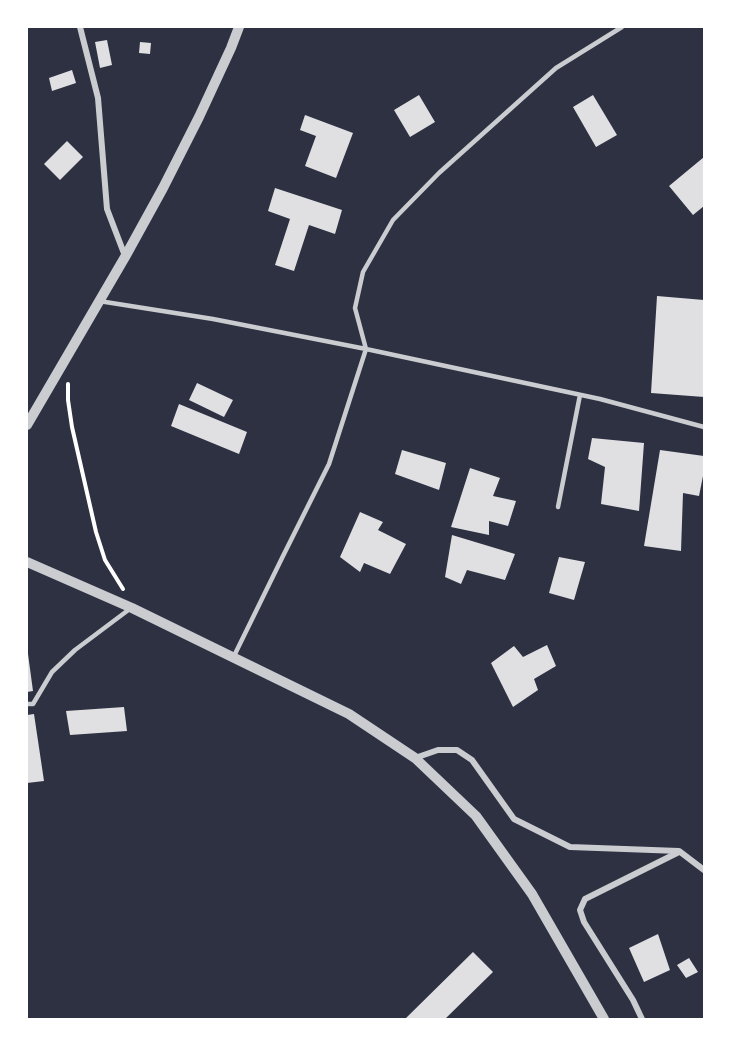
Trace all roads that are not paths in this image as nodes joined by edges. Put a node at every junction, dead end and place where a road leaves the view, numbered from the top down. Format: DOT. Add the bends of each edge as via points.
graph roads {
  1 [pos="80,27"];
  2 [pos="239,27"];
  3 [pos="622,27"];
  4 [pos="125,257"];
  5 [pos="99,301"];
  6 [pos="366,349"];
  7 [pos="580,395"];
  8 [pos="27,425"];
  9 [pos="704,427"];
  10 [pos="558,507"];
  11 [pos="27,562"];
  12 [pos="132,608"];
  13 [pos="233,658"];
  14 [pos="27,704"];
  15 [pos="415,758"];
  16 [pos="679,851"];
  17 [pos="704,870"];
  18 [pos="604,1019"];
  19 [pos="642,1019"];
  1 -- 4 [label="street" via="98,98 107,209"];
  2 -- 4 [label="street" via="199,117"];
  3 -- 6 [label="lane" via="556,68 439,173 393,220 363,272 355,308"];
  4 -- 5 [label="street"];
  5 -- 6 [label="lane"];
  5 -- 8 [label="street"];
  6 -- 7 [label="lane"];
  6 -- 13 [label="lane" via="329,464"];
  7 -- 9 [label="lane"];
  7 -- 10 [label="lane"];
  11 -- 12 [label="street"];
  12 -- 13 [label="street"];
  12 -- 14 [label="lane" via="75,650 52,672 33,704"];
  13 -- 15 [label="street" via="349,714"];
  15 -- 16 [label="street" via="438,750 457,750 472,760 514,819 570,847"];
  15 -- 18 [label="street" via="476,816 532,894"];
  16 -- 17 [label="street"];
  16 -- 19 [label="street" via="585,899 580,910"];
}
